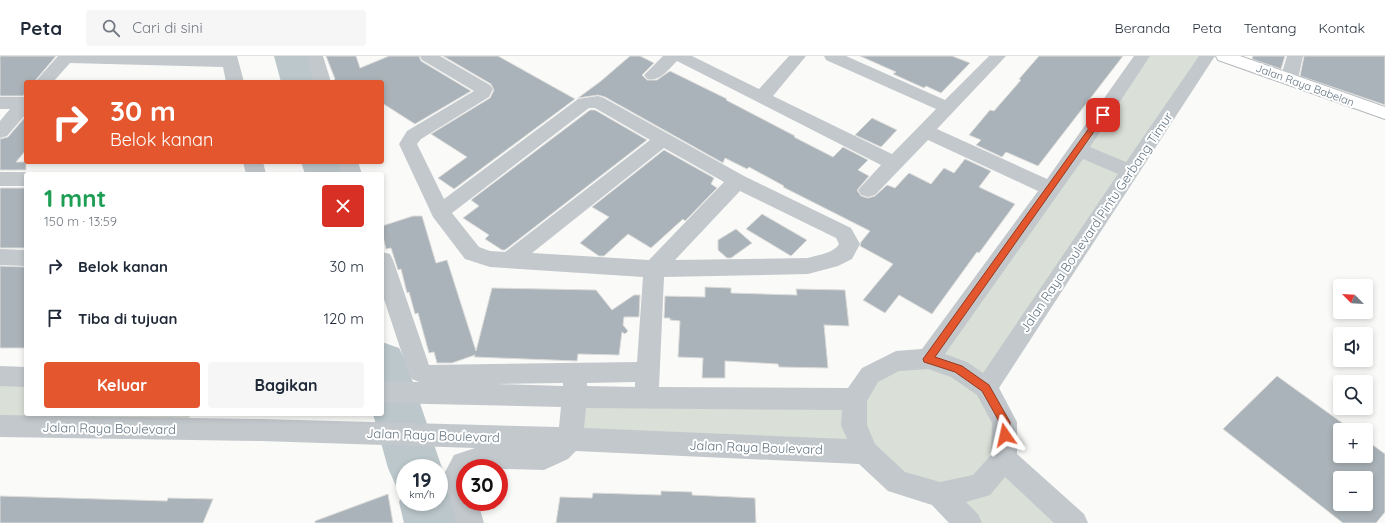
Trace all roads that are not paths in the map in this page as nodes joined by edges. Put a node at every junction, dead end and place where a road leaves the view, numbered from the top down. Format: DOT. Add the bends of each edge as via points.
graph roads {
  1 [pos="315,56"];
  2 [pos="428,56"];
  3 [pos="673,56"];
  4 [pos="679,56"];
  5 [pos="798,56"];
  6 [pos="832,56"];
  7 [pos="1142,56"];
  8 [pos="1207,56"];
  9 [pos="1224,56"];
  10 [pos="1295,56"];
  11 [pos="66,57"];
  12 [pos="992,58"];
  13 [pos="230,59"];
  14 [pos="653,75"];
  15 [pos="1289,79"];
  16 [pos="46,80"];
  17 [pos="235,80"];
  18 [pos="321,80"];
  19 [pos="762,97"];
  20 [pos="0,103"];
  21 [pos="948,108"];
  22 [pos="23,109"];
  23 [pos="1385,114"];
  24 [pos="925,131"];
  25 [pos="0,132"];
  26 [pos="663,139"];
  27 [pos="1079,150"];
  28 [pos="894,163"];
  29 [pos="1130,171"];
  30 [pos="0,179"];
  31 [pos="24,179"];
  32 [pos="737,181"];
  33 [pos="1051,189"];
  34 [pos="868,190"];
  35 [pos="440,212"];
  36 [pos="0,257"];
  37 [pos="24,258"];
  38 [pos="509,260"];
  39 [pos="384,266"];
  40 [pos="654,269"];
  41 [pos="928,359"];
  42 [pos="576,372"];
  43 [pos="648,372"];
  44 [pos="0,376"];
  45 [pos="24,377"];
  46 [pos="986,388"];
  47 [pos="384,392"];
  48 [pos="575,397"];
  49 [pos="646,397"];
  50 [pos="855,399"];
  51 [pos="187,421"];
  52 [pos="0,426"];
  53 [pos="571,439"];
  54 [pos="865,452"];
  55 [pos="1004,459"];
  56 [pos="940,495"];
  57 [pos="470,523"];
  58 [pos="968,523"];
  59 [pos="1074,523"];
  1 -- 18 [label="street"];
  2 -- 35 [label="street" via="484,89 482,93 414,135 408,142"];
  3 -- 14 [label="street"];
  4 -- 19 [label="street"];
  5 -- 19 [label="street"];
  6 -- 21 [label="street"];
  7 -- 27 [label="street"];
  8 -- 29 [label="street, Jalan Raya Boulevard Pintu Gerbang Timur"];
  9 -- 15 [label="main road, Jalan Raya Babelan"];
  10 -- 15 [label="street"];
  11 -- 13 [label="street"];
  11 -- 16 [label="street"];
  12 -- 21 [label="street"];
  13 -- 17 [label="street"];
  15 -- 23 [label="main road, Jalan Raya Babelan"];
  19 -- 28 [label="street"];
  20 -- 22 [label="street"];
  21 -- 24 [label="street"];
  22 -- 25 [label="street"];
  24 -- 28 [label="street"];
  24 -- 33 [label="street"];
  26 -- 32 [label="street"];
  26 -- 35 [label="street" via="598,102 584,103"];
  26 -- 38 [label="street"];
  27 -- 29 [label="street"];
  27 -- 33 [label="street"];
  28 -- 34 [label="street"];
  29 -- 46 [label="street, Jalan Raya Boulevard Pintu Gerbang Timur"];
  30 -- 31 [label="street"];
  32 -- 40 [label="street"];
  32 -- 40 [label="street" via="844,233 850,244 846,253 808,266"];
  33 -- 41 [label="street"];
  35 -- 38 [label="street" via="472,253 490,259"];
  36 -- 37 [label="street"];
  38 -- 40 [label="street"];
  39 -- 42 [label="street" via="420,372"];
  40 -- 43 [label="street"];
  41 -- 46 [label="street" via="959,369"];
  41 -- 50 [label="street" via="896,361 870,375"];
  42 -- 43 [label="street"];
  42 -- 48 [label="street"];
  43 -- 49 [label="street"];
  44 -- 45 [label="street"];
  46 -- 55 [label="street" via="1005,422"];
  47 -- 48 [label="street"];
  48 -- 49 [label="street"];
  48 -- 53 [label="street"];
  49 -- 50 [label="street"];
  50 -- 54 [label="street" via="854,425"];
  51 -- 52 [label="street, Jalan Raya Boulevard"];
  51 -- 53 [label="street, Jalan Raya Boulevard" via="261,430"];
  53 -- 54 [label="street, Jalan Raya Boulevard"];
  53 -- 57 [label="street" via="559,451 544,458 480,458 464,464 457,474"];
  54 -- 56 [label="street" via="897,482"];
  55 -- 56 [label="street" via="980,486"];
  55 -- 59 [label="street"];
  56 -- 58 [label="street"];
}
